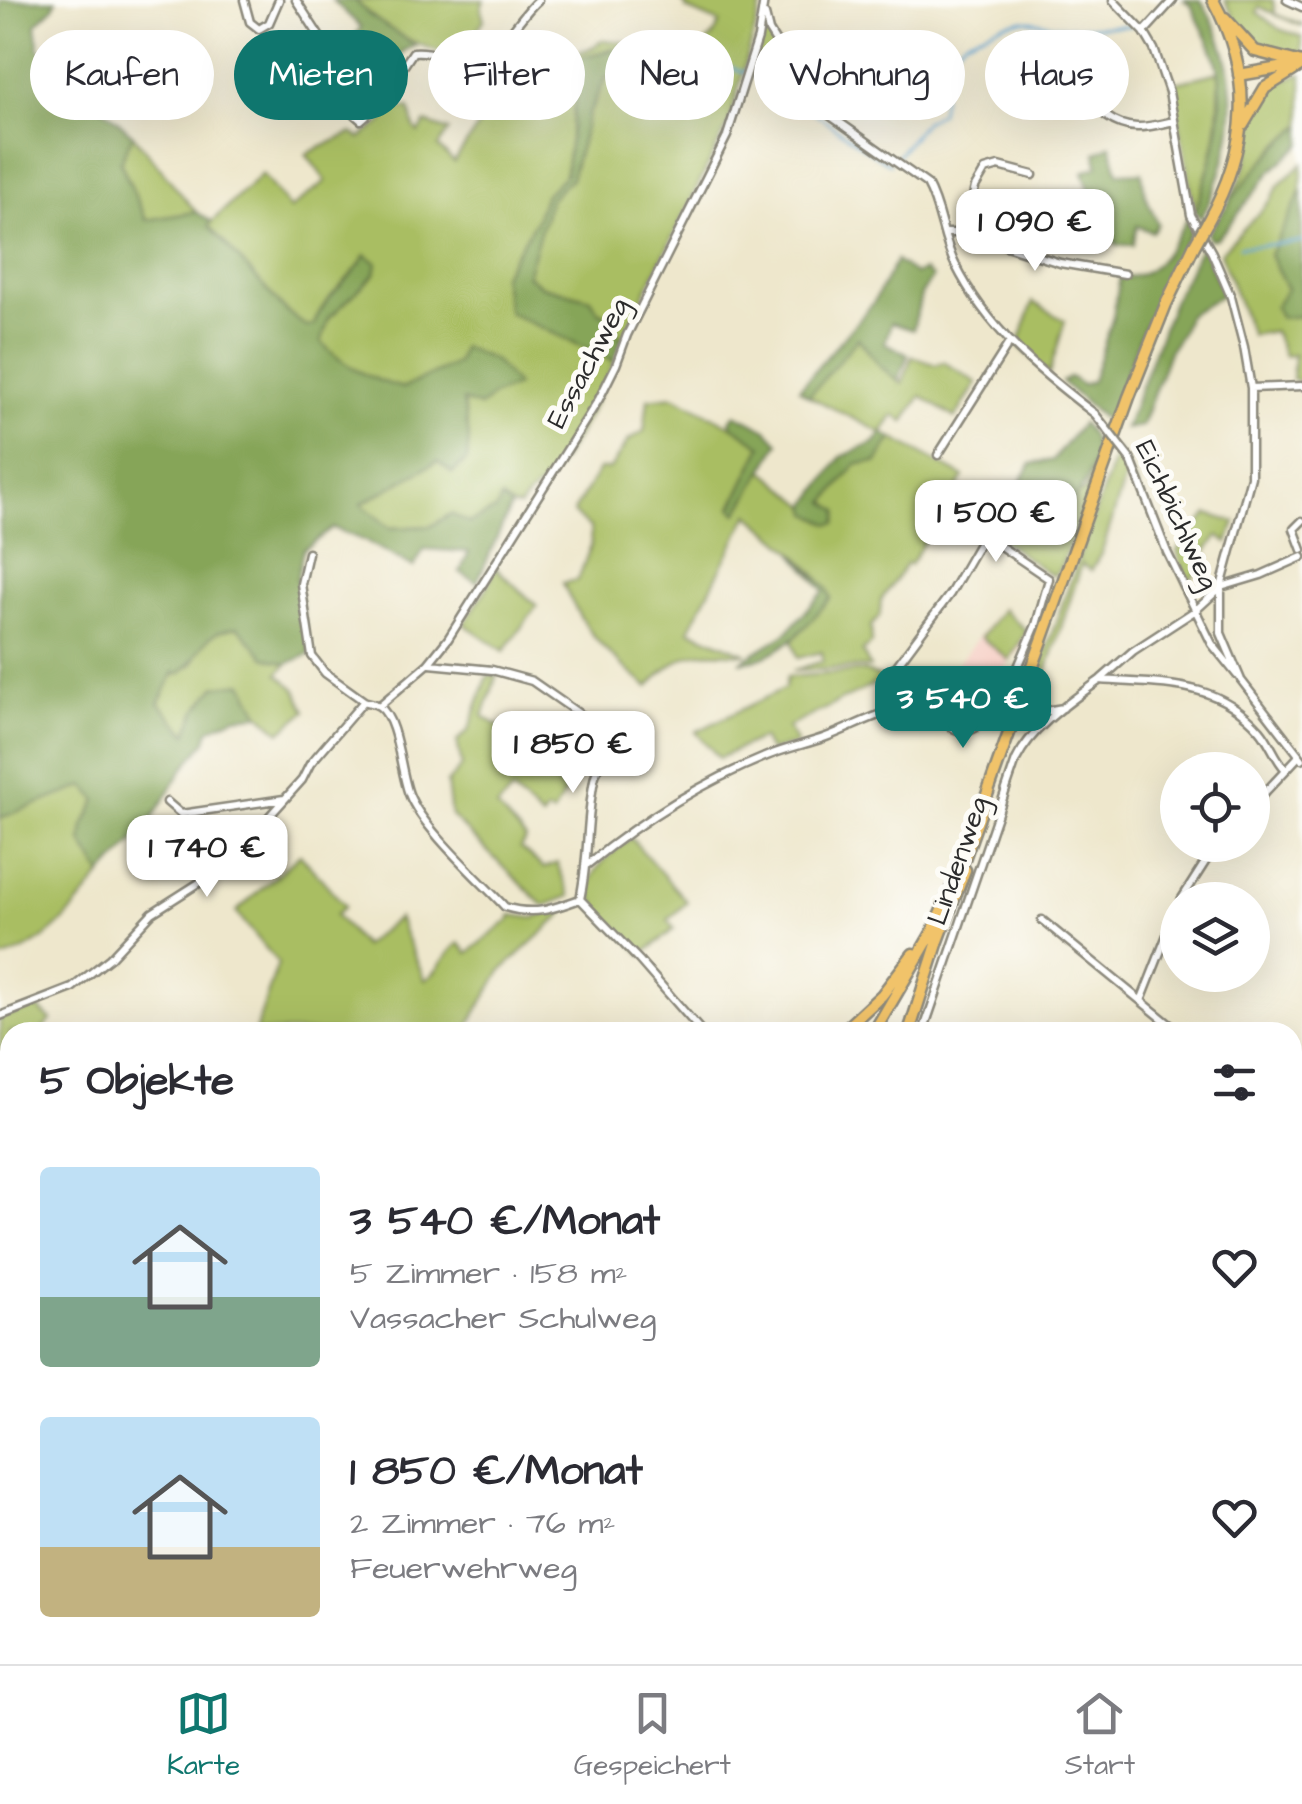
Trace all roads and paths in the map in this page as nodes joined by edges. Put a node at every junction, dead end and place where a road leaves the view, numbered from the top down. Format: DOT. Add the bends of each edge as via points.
graph roads {
  1 [pos="244,0"];
  2 [pos="279,0"];
  3 [pos="296,0"];
  4 [pos="538,0"];
  5 [pos="764,0"];
  6 [pos="1112,0"];
  7 [pos="1173,0"];
  8 [pos="1213,0"];
  9 [pos="1286,0"];
  10 [pos="1302,6"];
  11 [pos="764,12"];
  12 [pos="1220,13"];
  13 [pos="1144,32"];
  14 [pos="1302,64"];
  15 [pos="1239,75"];
  16 [pos="1112,120"];
  17 [pos="1174,122"];
  18 [pos="1242,126"];
  19 [pos="1033,176"];
  20 [pos="944,233"];
  21 [pos="965,233"];
  22 [pos="1126,274"];
  23 [pos="1009,343"];
  24 [pos="1302,386"];
  25 [pos="1251,388"];
  26 [pos="938,455"];
  27 [pos="1302,520"];
  28 [pos="308,553"];
  29 [pos="1302,553"];
  30 [pos="1221,587"];
  31 [pos="1196,610"];
  32 [pos="428,664"];
  33 [pos="1100,680"];
  34 [pos="1241,680"];
  35 [pos="364,701"];
  36 [pos="1004,702"];
  37 [pos="922,705"];
  38 [pos="1015,705"];
  39 [pos="379,706"];
  40 [pos="1064,707"];
  41 [pos="1034,735"];
  42 [pos="1300,758"];
  43 [pos="1286,770"];
  44 [pos="1270,787"];
  45 [pos="286,798"];
  46 [pos="167,802"];
  47 [pos="964,859"];
  48 [pos="588,864"];
  49 [pos="580,899"];
  50 [pos="1042,920"];
  51 [pos="933,931"];
  52 [pos="1160,953"];
  53 [pos="1141,1002"];
  54 [pos="0,1016"];
  55 [pos="693,1022"];
  56 [pos="853,1022"];
  57 [pos="880,1022"];
  58 [pos="913,1022"];
  59 [pos="927,1022"];
  60 [pos="1166,1022"];
  1 -- 2 [label="street" via="250,22 259,28 269,23"];
  3 -- 4 [label="street" via="340,68 360,120 413,52 464,62 485,58"];
  5 -- 11 [label="street, Essachweg"];
  6 -- 13 [label="street"];
  7 -- 13 [label="street"];
  8 -- 12 [label="main road"];
  9 -- 10 [label="street"];
  11 -- 20 [label="street, Eichbichlweg" via="815,105 920,178 935,198"];
  11 -- 32 [label="street, Essachweg" via="727,136 599,400 471,607"];
  12 -- 14 [label="main road" via="1255,50"];
  12 -- 15 [label="main road"];
  13 -- 17 [label="street"];
  14 -- 15 [label="main road"];
  14 -- 18 [label="main road" via="1266,88"];
  15 -- 18 [label="main road"];
  16 -- 17 [label="street" via="1136,130"];
  17 -- 25 [label="street" via="1191,215 1231,297"];
  18 -- 47 [label="main road, bridge" via="1230,174 1129,397"];
  19 -- 21 [label="street" via="1000,166 985,170 974,188"];
  20 -- 21 [label="street"];
  20 -- 23 [label="street, Eichbichlweg" via="966,286"];
  21 -- 22 [label="street"];
  23 -- 26 [label="street"];
  23 -- 31 [label="street, Eichbichlweg, bridge" via="1095,414 1131,460"];
  24 -- 25 [label="street"];
  25 -- 30 [label="street" via="1251,477"];
  27 -- 29 [label="street" via="1294,529"];
  28 -- 35 [label="street" via="300,584 312,656"];
  29 -- 30 [label="street"];
  30 -- 31 [label="street, Lindenweg"];
  30 -- 34 [label="street" via="1222,633"];
  31 -- 33 [label="street, Lindenweg"];
  31 -- 34 [label="street, Eichbichlweg"];
  32 -- 39 [label="street, Essachweg"];
  32 -- 48 [label="street" via="532,681 611,736 595,775"];
  33 -- 40 [label="street, Lindenweg"];
  33 -- 43 [label="street" via="1193,687 1221,697 1258,728"];
  34 -- 42 [label="street"];
  35 -- 39 [label="street"];
  35 -- 45 [label="street"];
  36 -- 37 [label="street" via="964,732"];
  36 -- 37 [label="street" via="1049,579 984,535 889,676"];
  36 -- 38 [label="street"];
  37 -- 48 [label="street" via="902,706 766,756 668,806"];
  39 -- 49 [label="street" via="392,724 410,799 505,907 541,913"];
  40 -- 41 [label="street, Lindenweg"];
  40 -- 41 [label="street" via="1028,709"];
  41 -- 59 [label="street, Lindenweg" via="1016,760"];
  42 -- 43 [label="street"];
  43 -- 44 [label="street"];
  45 -- 46 [label="street" via="182,814"];
  45 -- 54 [label="street" via="238,852 152,914 72,988"];
  47 -- 51 [label="main road"];
  47 -- 58 [label="main road" via="965,875"];
  48 -- 49 [label="street"];
  49 -- 55 [label="street"];
  50 -- 53 [label="street"];
  51 -- 56 [label="main road"];
  51 -- 57 [label="main road"];
  52 -- 53 [label="street"];
  53 -- 60 [label="street"];
}
